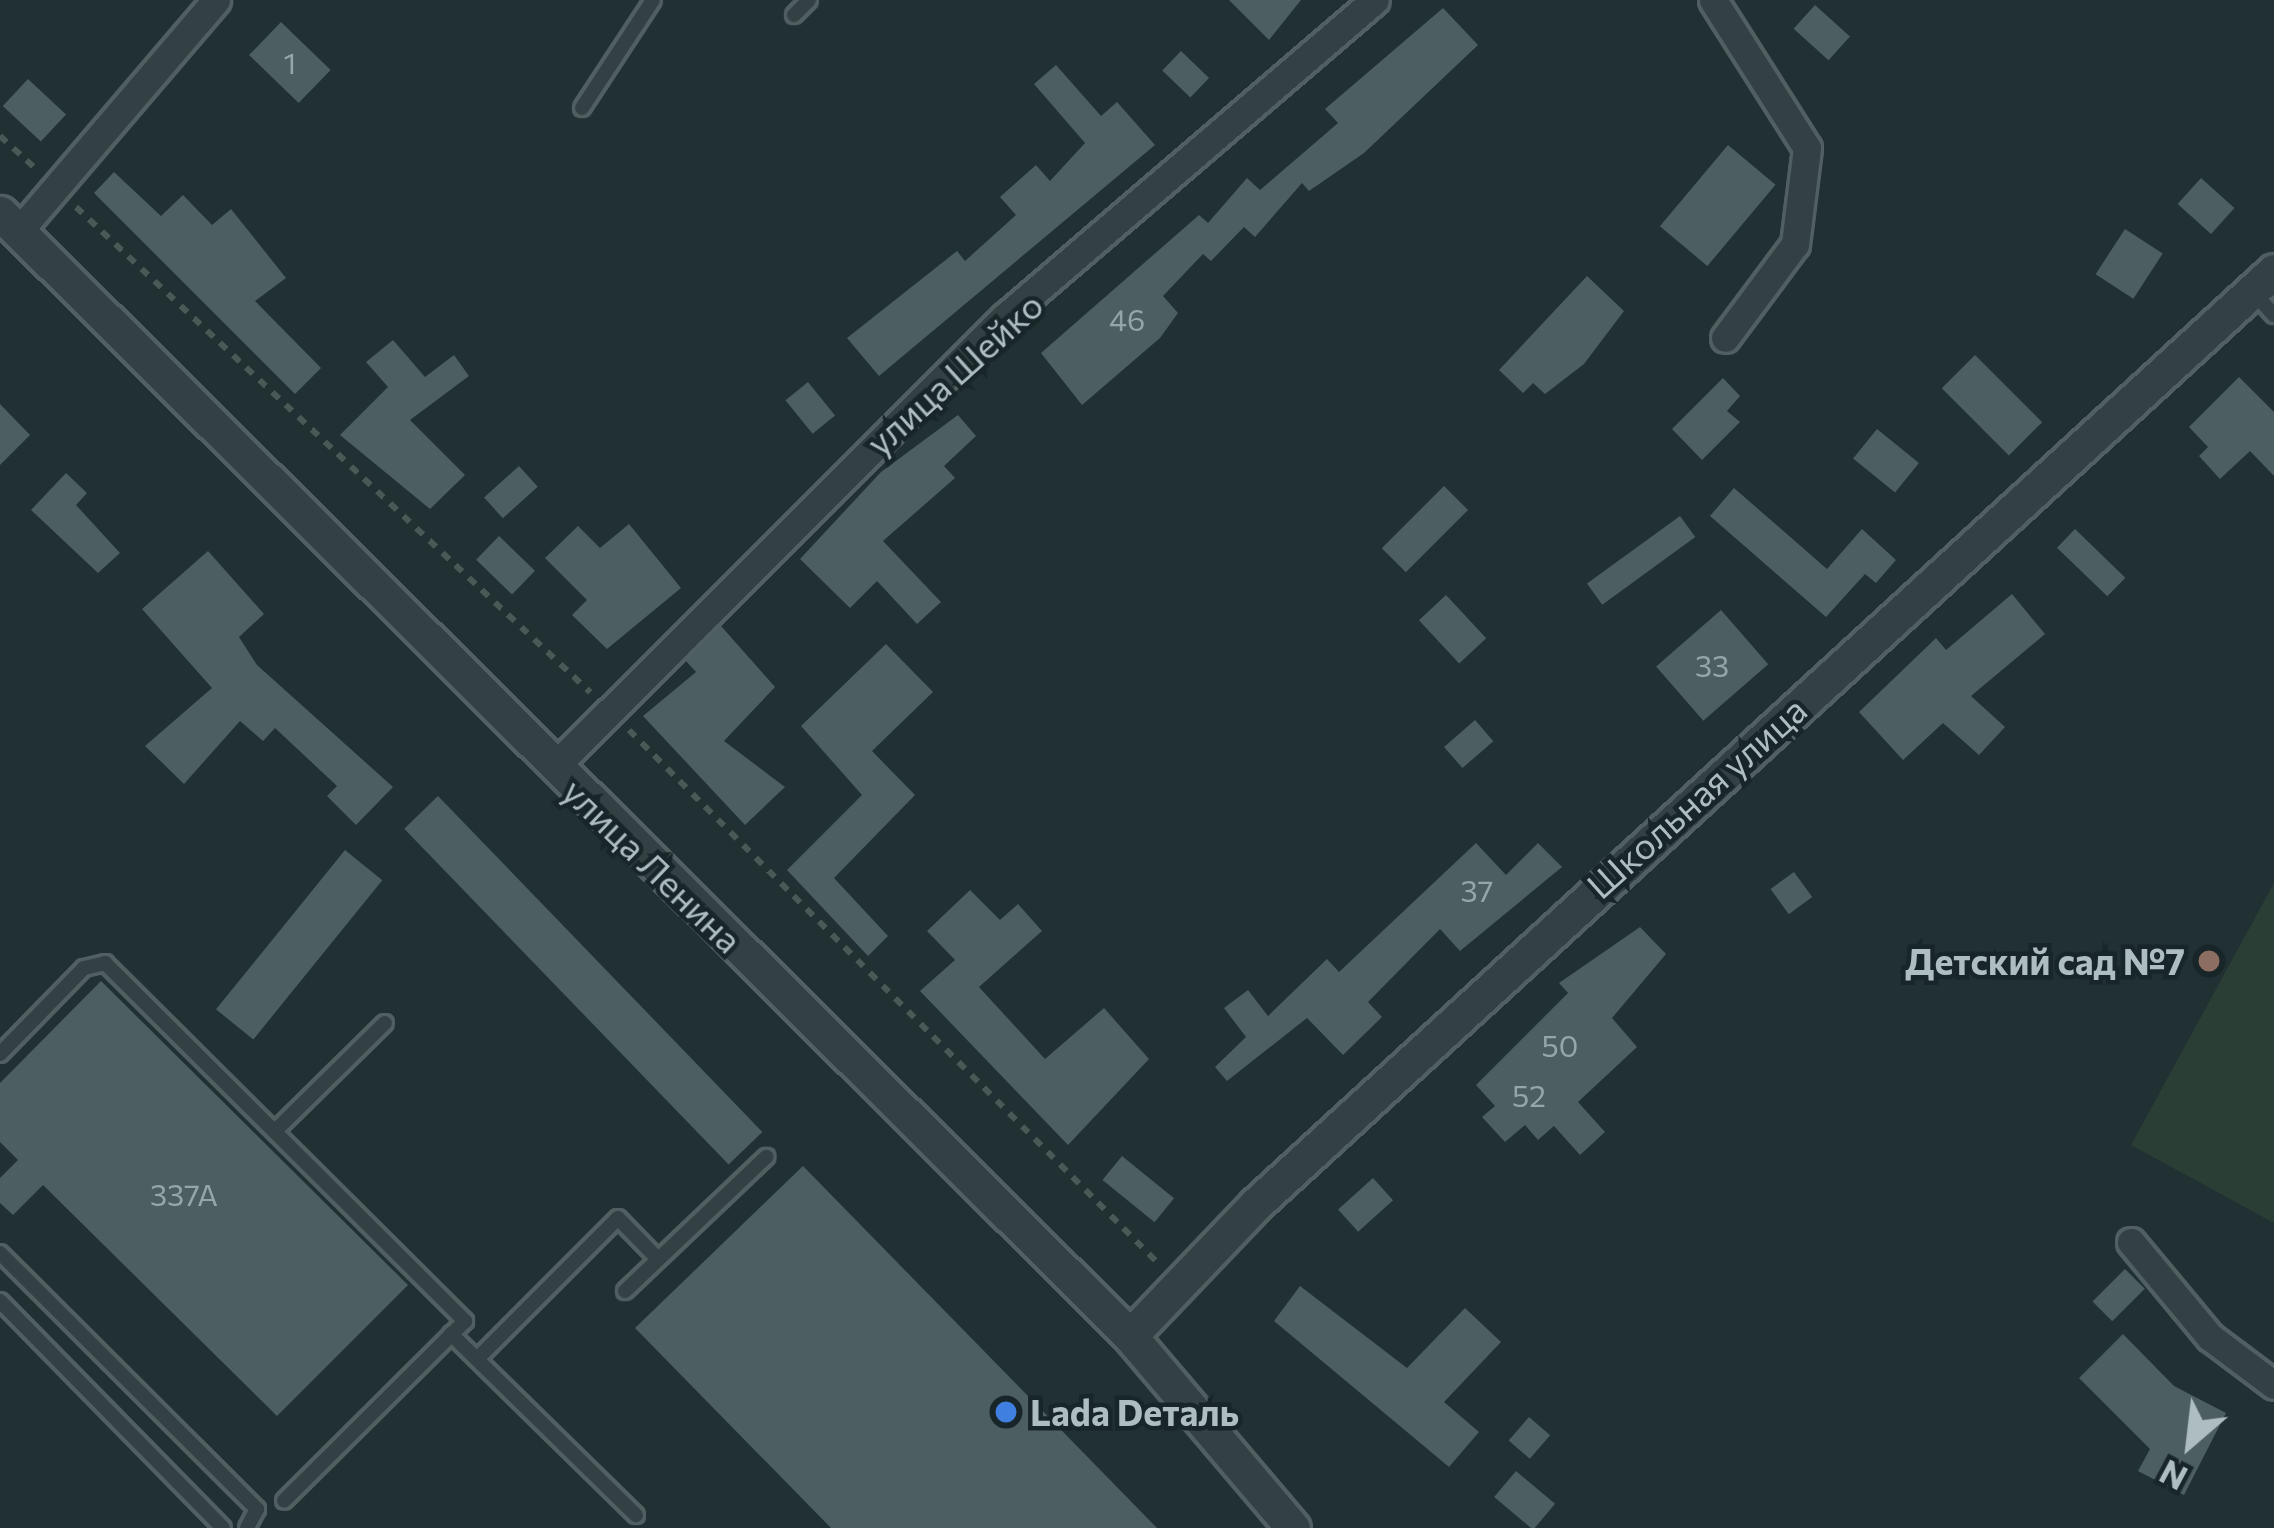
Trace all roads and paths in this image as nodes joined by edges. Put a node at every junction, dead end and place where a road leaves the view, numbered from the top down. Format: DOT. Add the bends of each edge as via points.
graph roads {
  1 [pos="216,0"];
  2 [pos="653,0"];
  3 [pos="809,0"];
  4 [pos="1375,0"];
  5 [pos="1712,0"];
  6 [pos="794,14"];
  7 [pos="583,108"];
  8 [pos="9,222"];
  9 [pos="2267,292"];
  10 [pos="1725,338"];
  11 [pos="554,767"];
  12 [pos="385,1023"];
  13 [pos="0,1054"];
  14 [pos="275,1131"];
  15 [pos="766,1157"];
  16 [pos="2132,1242"];
  17 [pos="0,1252"];
  18 [pos="658,1259"];
  19 [pos="625,1291"];
  20 [pos="0,1301"];
  21 [pos="451,1334"];
  22 [pos="1130,1336"];
  23 [pos="477,1359"];
  24 [pos="2274,1385"];
  25 [pos="284,1501"];
  26 [pos="636,1515"];
  27 [pos="223,1528"];
  28 [pos="247,1528"];
  29 [pos="1293,1528"];
  1 -- 8 [label="street"];
  2 -- 7 [label="lane"];
  3 -- 6 [label="lane"];
  4 -- 11 [label="street, улица Шейко" via="1005,317"];
  5 -- 10 [label="street" via="1807,148 1795,244"];
  8 -- 11 [label="street, улица Ленина"];
  9 -- 22 [label="street, Школьная улица" via="1377,1091"];
  11 -- 22 [label="street, улица Ленина"];
  12 -- 14 [label="lane"];
  13 -- 14 [label="lane" via="84,968 105,963"];
  14 -- 21 [label="lane" via="465,1321"];
  15 -- 18 [label="lane"];
  16 -- 24 [label="street" via="2210,1337"];
  17 -- 28 [label="lane" via="257,1509"];
  18 -- 19 [label="lane"];
  18 -- 23 [label="lane" via="618,1218"];
  20 -- 27 [label="lane"];
  21 -- 23 [label="lane"];
  21 -- 25 [label="lane"];
  22 -- 29 [label="street, улица Ленина"];
  23 -- 26 [label="lane"];
}
